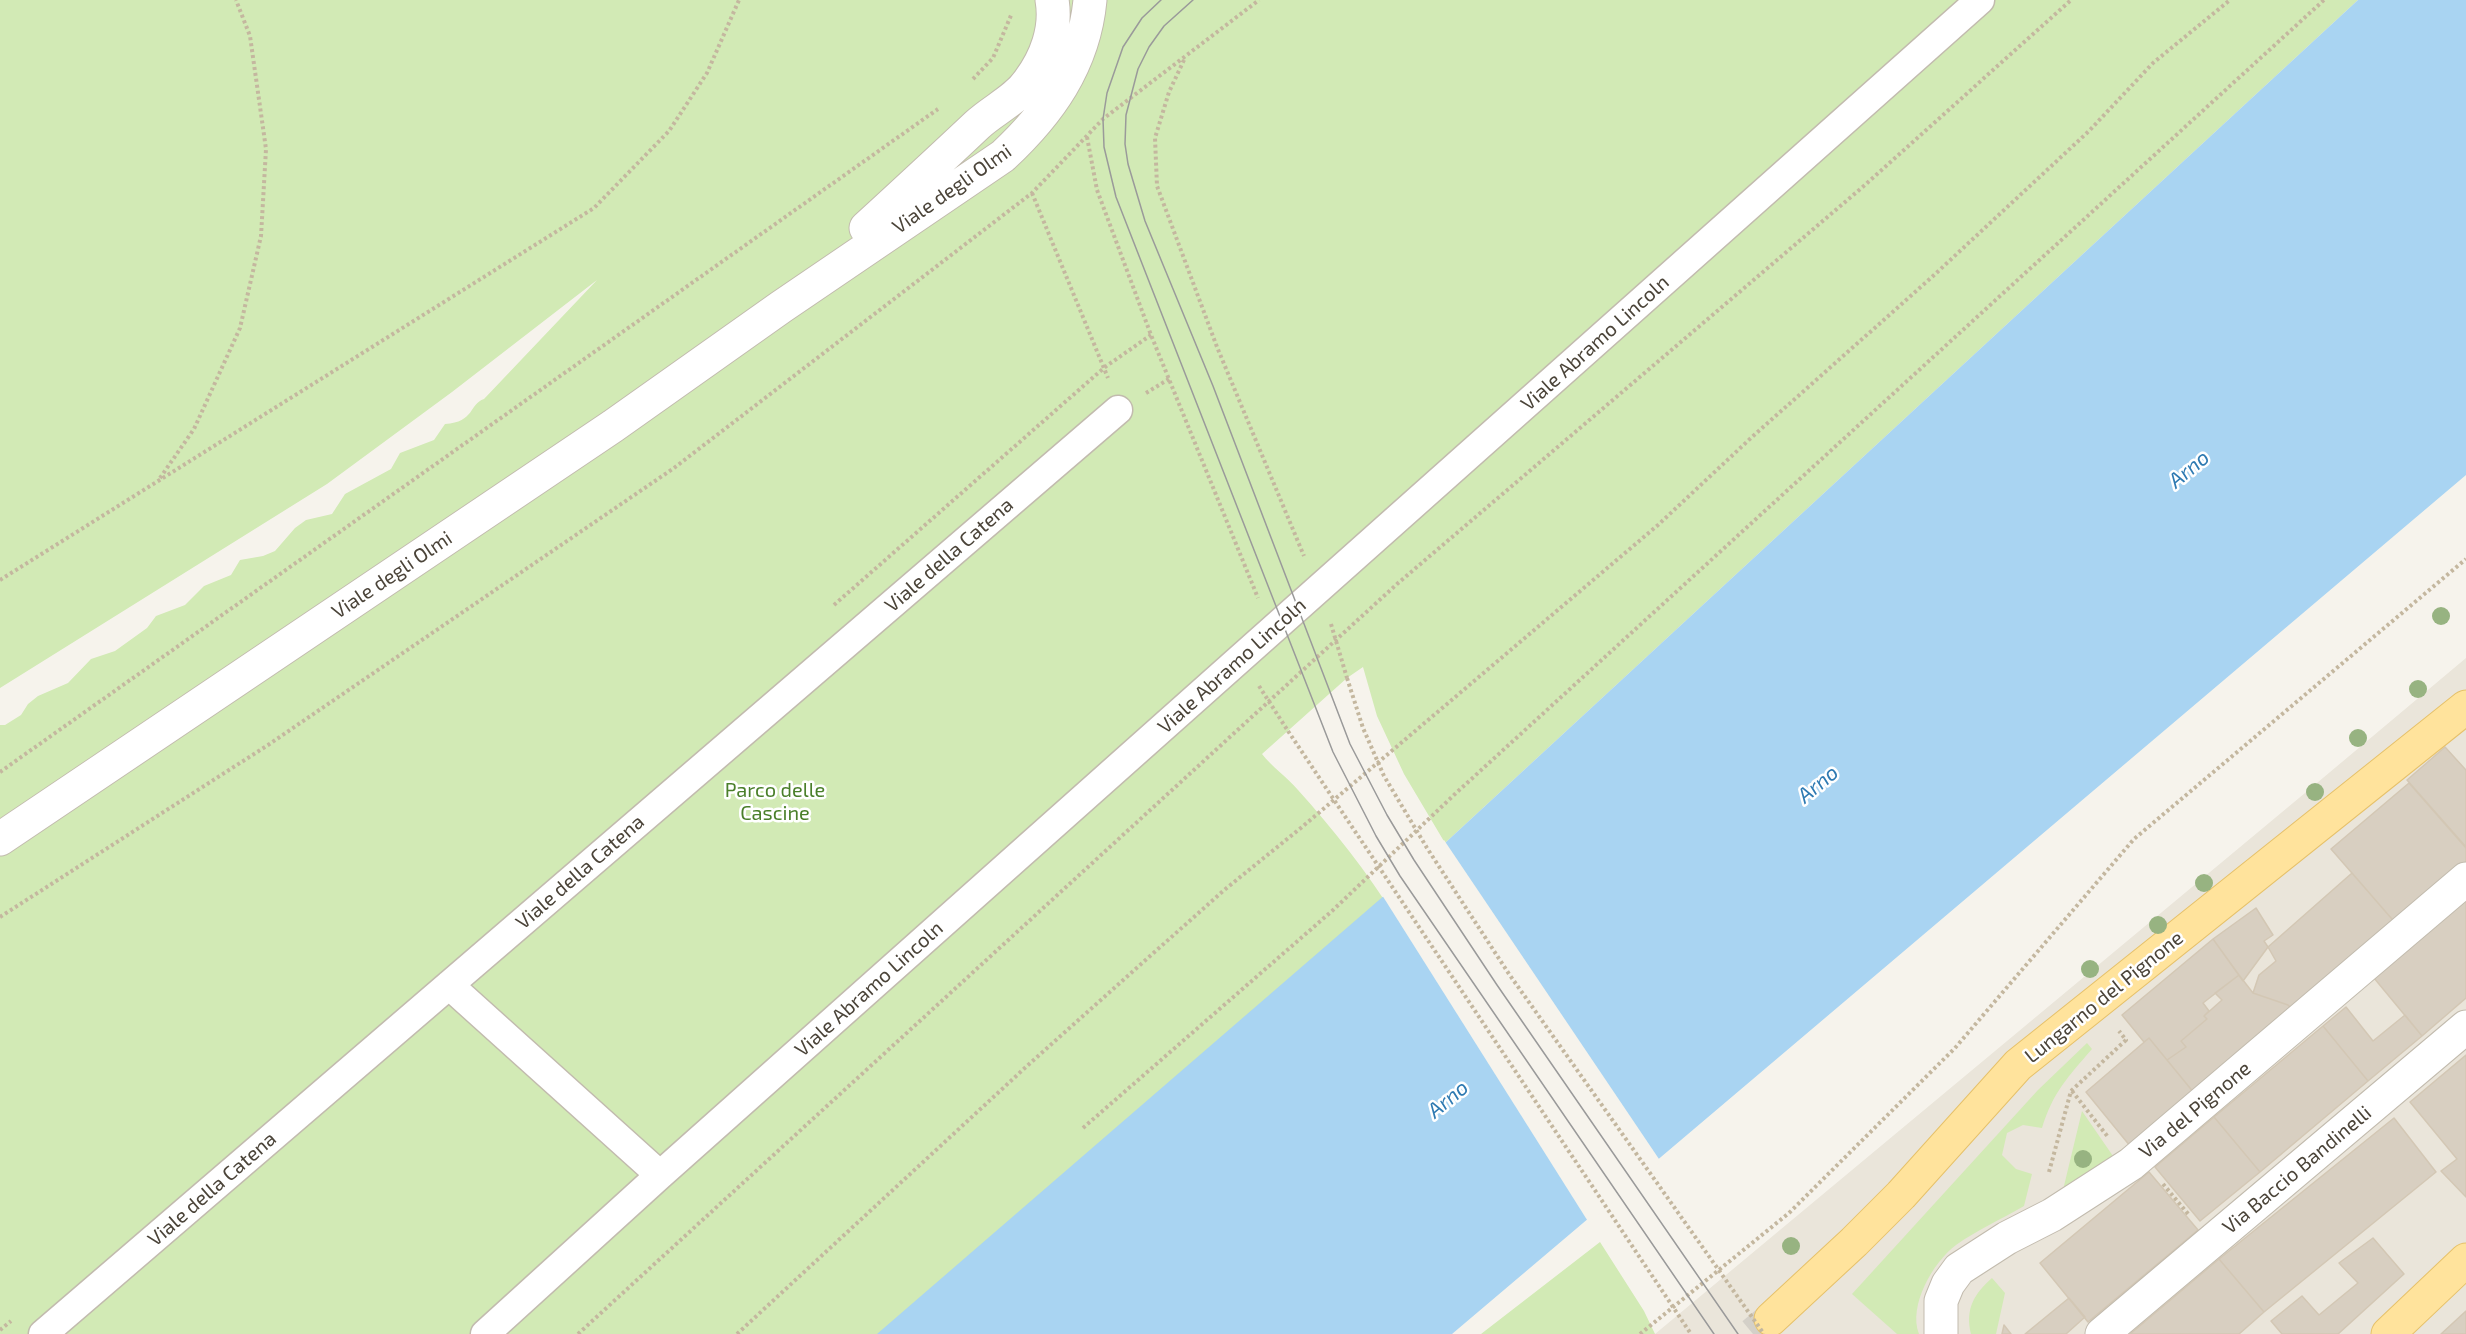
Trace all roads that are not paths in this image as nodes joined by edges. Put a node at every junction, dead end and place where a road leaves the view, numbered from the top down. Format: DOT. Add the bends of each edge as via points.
graph roads {
  1 [pos="1052,0"];
  2 [pos="1090,0"];
  3 [pos="1980,0"];
  4 [pos="781,307"];
  5 [pos="1118,410"];
  6 [pos="2466,707"];
  7 [pos="0,838"];
  8 [pos="2466,879"];
  9 [pos="449,985"];
  10 [pos="2466,1028"];
  11 [pos="660,1175"];
  12 [pos="2466,1260"];
  13 [pos="1768,1326"];
  14 [pos="43,1334"];
  15 [pos="485,1334"];
  16 [pos="1941,1334"];
  17 [pos="2102,1334"];
  18 [pos="2388,1334"];
  1 -- 4 [label="street, Viale degli Olmi" via="1054,18 1048,44 1028,84 978,124"];
  2 -- 4 [label="street, Viale degli Olmi" via="1085,31 1072,68 1054,101 1029,132 1003,156"];
  3 -- 11 [label="street, Viale Abramo Lincoln"];
  4 -- 7 [label="street, Viale degli Olmi" via="603,433"];
  5 -- 9 [label="street, Viale della Catena"];
  6 -- 13 [label="main road, Lungarno del Pignone" via="2018,1065 1901,1195"];
  8 -- 16 [label="street, Via del Pignone" via="2131,1164 1959,1269 1941,1300"];
  9 -- 11 [label="street"];
  9 -- 14 [label="street, Viale della Catena"];
  10 -- 17 [label="street, Via Baccio Bandinelli"];
  11 -- 15 [label="street, Viale Abramo Lincoln"];
  12 -- 18 [label="main road"];
}
